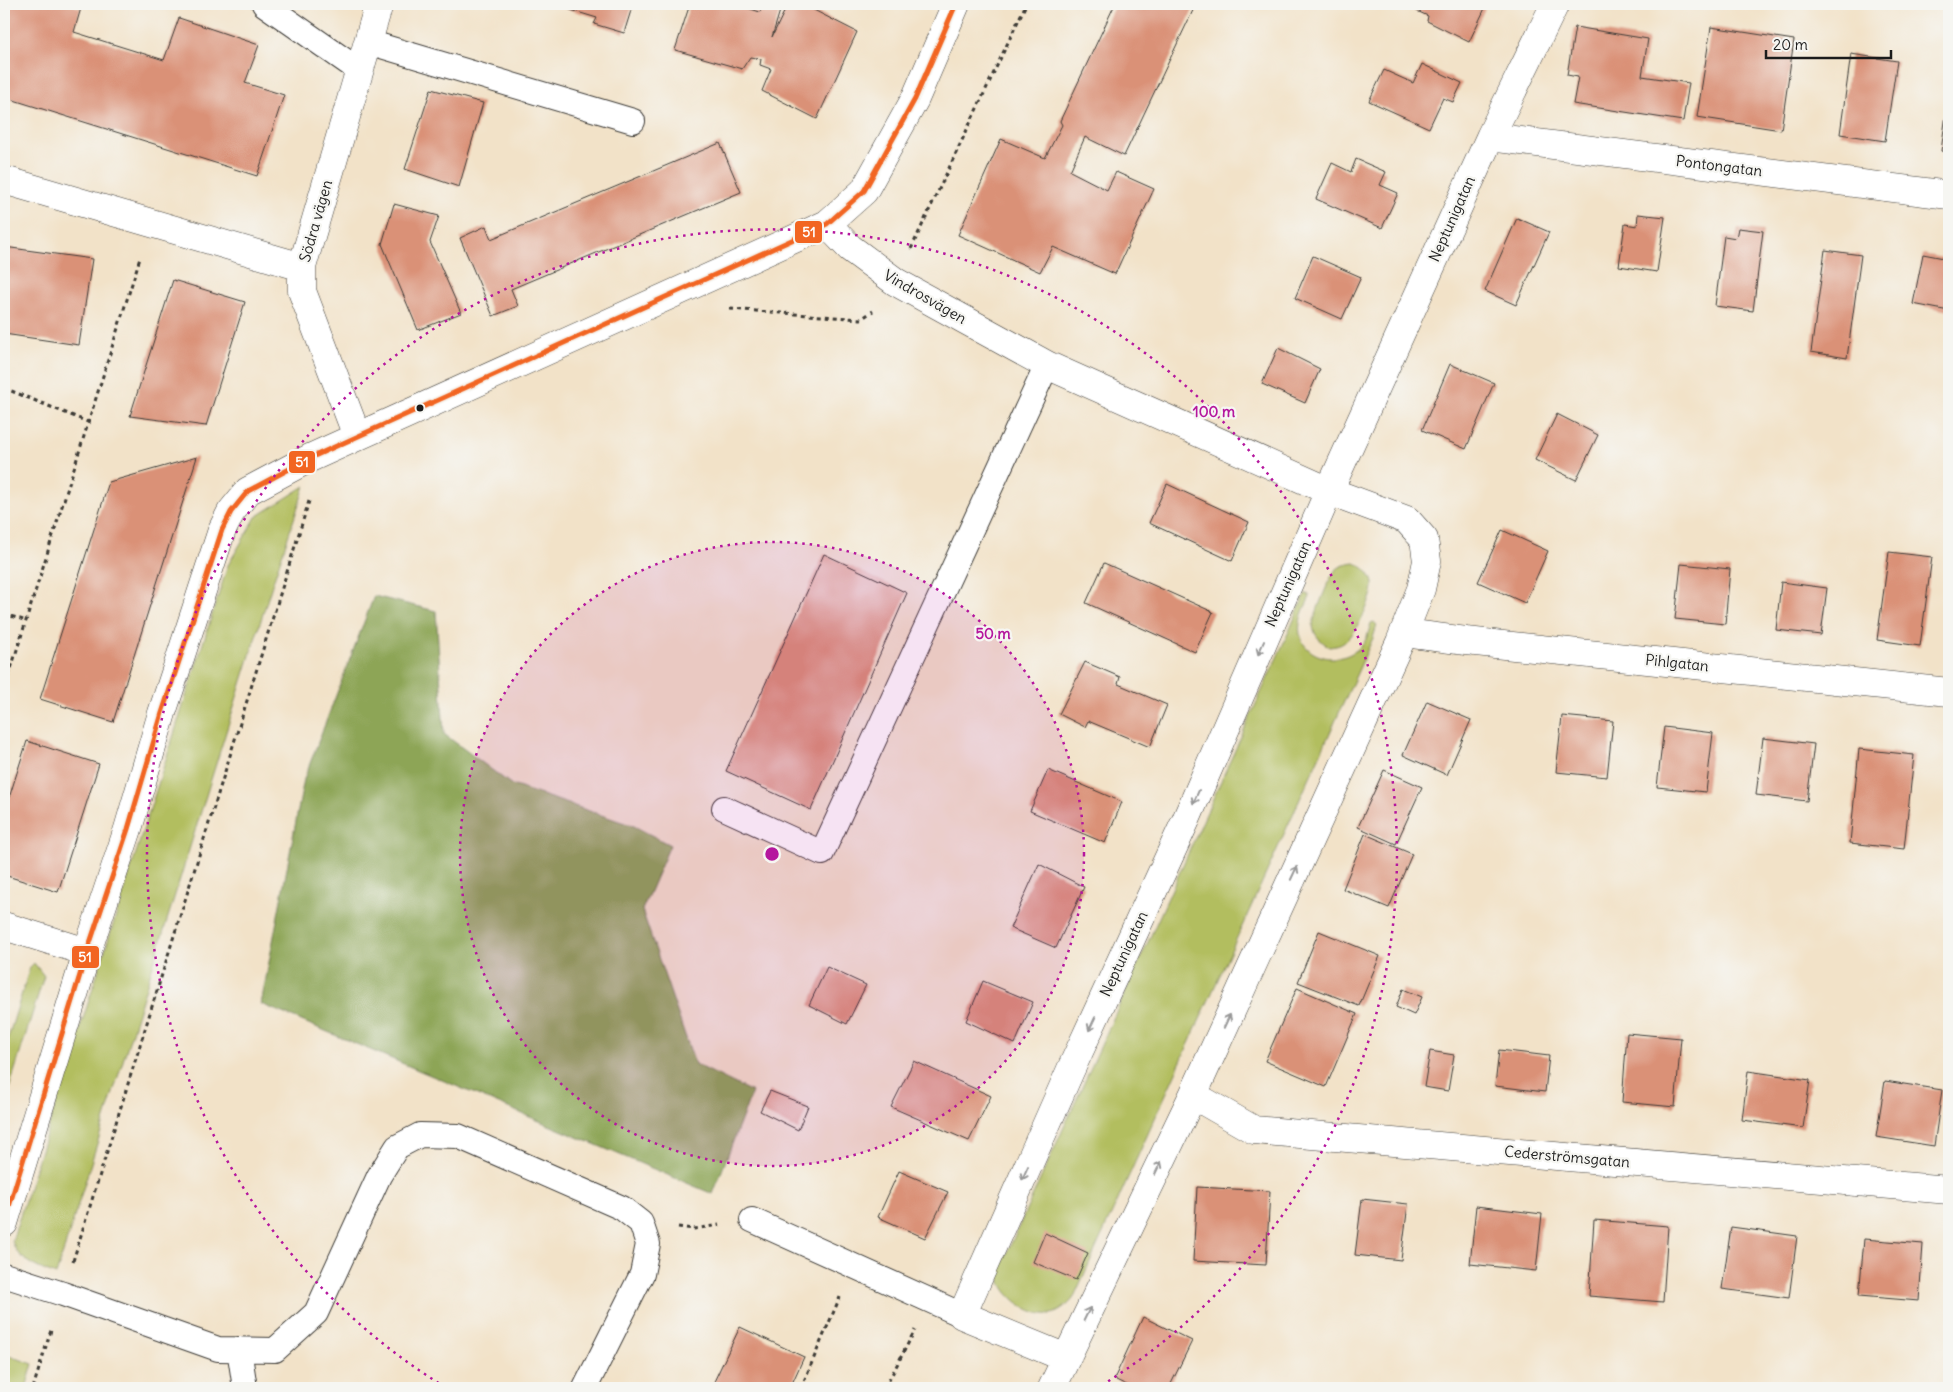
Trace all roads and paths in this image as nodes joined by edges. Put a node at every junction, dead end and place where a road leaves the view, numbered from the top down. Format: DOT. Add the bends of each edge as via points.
graph roads {
  1 [pos="264,4"];
  2 [pos="379,4"];
  3 [pos="956,4"];
  4 [pos="1026,4"];
  5 [pos="1555,4"];
  6 [pos="368,42"];
  7 [pos="360,71"];
  8 [pos="634,121"];
  9 [pos="1490,137"];
  10 [pos="4,180"];
  11 [pos="1949,195"];
  12 [pos="151,223"];
  13 [pos="827,224"];
  14 [pos="302,267"];
  15 [pos="896,282"];
  16 [pos="729,309"];
  17 [pos="1047,365"];
  18 [pos="4,388"];
  19 [pos="88,422"];
  20 [pos="357,436"];
  21 [pos="1329,491"];
  22 [pos="313,495"];
  23 [pos="4,614"];
  24 [pos="27,621"];
  25 [pos="1405,633"];
  26 [pos="4,691"];
  27 [pos="1949,692"];
  28 [pos="724,808"];
  29 [pos="4,926"];
  30 [pos="86,952"];
  31 [pos="1193,1095"];
  32 [pos="1949,1190"];
  33 [pos="752,1220"];
  34 [pos="4,1224"];
  35 [pos="641,1224"];
  36 [pos="854,1266"];
  37 [pos="4,1275"];
  38 [pos="63,1294"];
  39 [pos="930,1300"];
  40 [pos="962,1315"];
  41 [pos="239,1349"];
  42 [pos="1066,1358"];
  43 [pos="803,1384"];
  44 [pos="33,1388"];
  45 [pos="245,1388"];
  46 [pos="585,1388"];
  47 [pos="801,1388"];
  48 [pos="813,1388"];
  49 [pos="885,1388"];
  50 [pos="1052,1388"];
  1 -- 7 [label="lane"];
  2 -- 6 [label="street, Södra vägen"];
  3 -- 13 [label="street" via="915,99 864,192"];
  4 -- 15 [label="path"];
  5 -- 9 [label="street, Neptunigatan"];
  6 -- 7 [label="street, Södra vägen"];
  6 -- 8 [label="lane"];
  7 -- 14 [label="street, Södra vägen"];
  9 -- 11 [label="street, Pontongatan"];
  9 -- 21 [label="street, Neptunigatan"];
  10 -- 12 [label="street"];
  12 -- 14 [label="street"];
  12 -- 19 [label="path"];
  13 -- 15 [label="street, Vindrosvägen" via="850,248"];
  13 -- 20 [label="street"];
  14 -- 20 [label="street, Södra vägen" via="302,291"];
  15 -- 16 [label="path" via="879,306 861,319"];
  15 -- 17 [label="street, Vindrosvägen"];
  17 -- 21 [label="street, Vindrosvägen"];
  17 -- 28 [label="lane" via="822,853"];
  18 -- 19 [label="path"];
  19 -- 24 [label="path"];
  20 -- 30 [label="street" via="248,491 231,512 222,530"];
  21 -- 25 [label="street" via="1407,520 1424,539 1428,561"];
  21 -- 40 [label="street, Neptunigatan, one-way" via="1186,820"];
  22 -- 38 [label="path"];
  23 -- 24 [label="path"];
  24 -- 26 [label="path"];
  25 -- 27 [label="street, Pihlgatan"];
  31 -- 25 [label="street, one-way"];
  29 -- 30 [label="street"];
  30 -- 34 [label="street"];
  31 -- 32 [label="street, Cederströmsgatan" via="1254,1130"];
  42 -- 31 [label="street, one-way"];
  33 -- 35 [label="path" via="694,1229"];
  33 -- 36 [label="lane"];
  35 -- 41 [label="lane" via="622,1208 458,1136 420,1134 397,1147 379,1176 316,1313 275,1350"];
  35 -- 46 [label="lane" via="648,1244 642,1274"];
  36 -- 39 [label="lane"];
  36 -- 43 [label="path"];
  37 -- 38 [label="lane"];
  38 -- 41 [label="lane" via="218,1349"];
  38 -- 44 [label="path"];
  39 -- 40 [label="lane"];
  39 -- 49 [label="path"];
  40 -- 42 [label="street"];
  41 -- 45 [label="lane"];
  42 -- 50 [label="street"];
  43 -- 47 [label="path"];
  43 -- 48 [label="path"];
}
